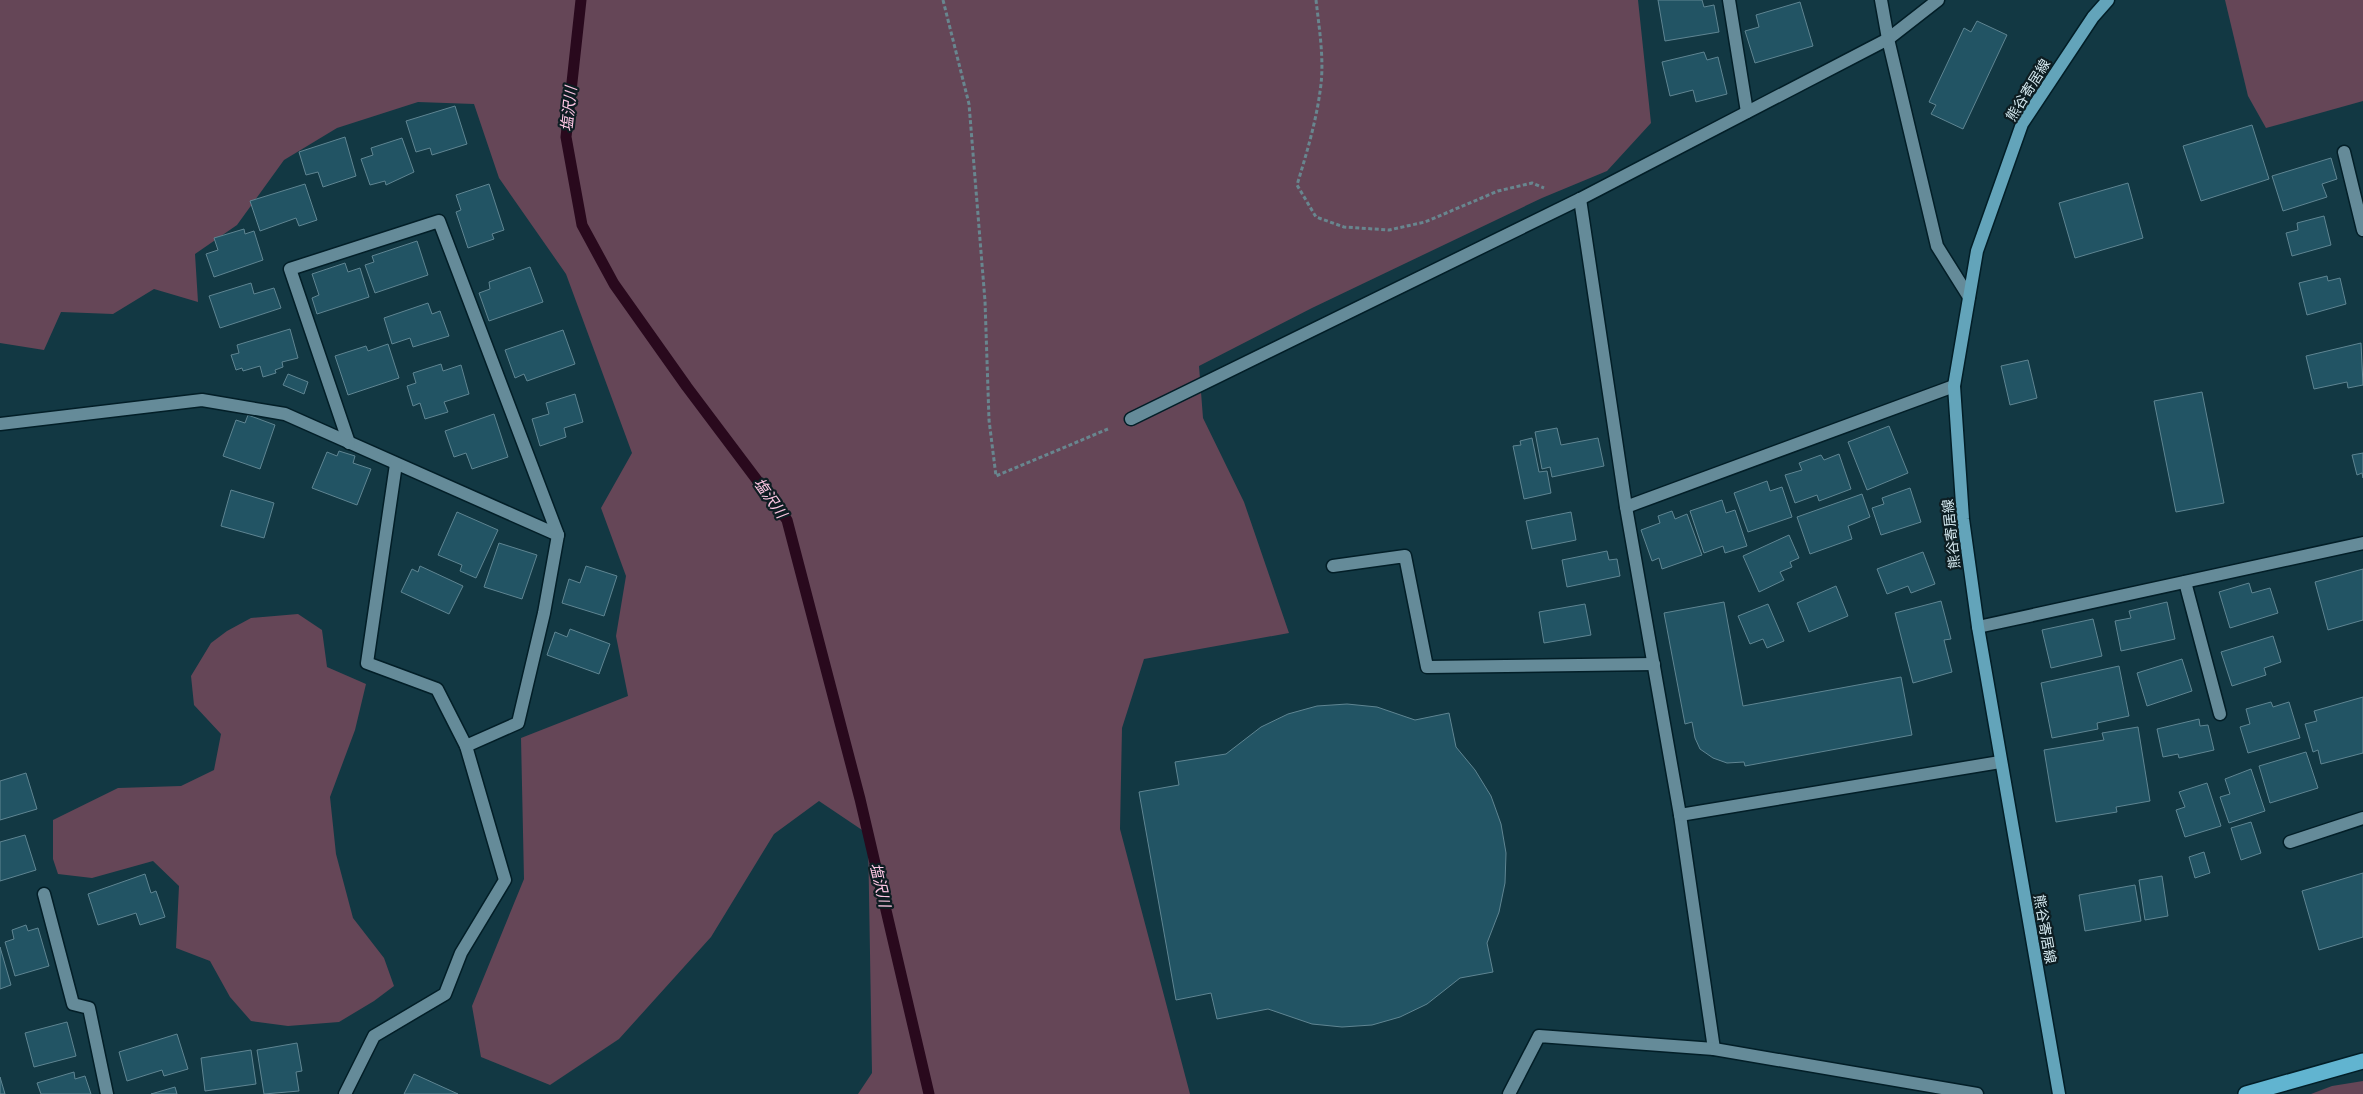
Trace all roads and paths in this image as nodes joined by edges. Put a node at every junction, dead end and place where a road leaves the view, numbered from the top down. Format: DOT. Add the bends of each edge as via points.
graph roads {
  1 [pos="943,0"];
  2 [pos="1316,0"];
  3 [pos="1729,0"];
  4 [pos="1881,0"];
  5 [pos="1938,0"];
  6 [pos="2108,0"];
  7 [pos="1888,39"];
  8 [pos="1746,112"];
  9 [pos="2344,152"];
  10 [pos="1580,199"];
  11 [pos="2363,230"];
  12 [pos="1969,297"];
  13 [pos="1954,386"];
  14 [pos="1131,419"];
  15 [pos="0,424"];
  16 [pos="349,443"];
  17 [pos="396,464"];
  18 [pos="1626,507"];
  19 [pos="558,535"];
  20 [pos="2363,543"];
  21 [pos="1333,566"];
  22 [pos="2184,582"];
  23 [pos="1978,627"];
  24 [pos="1654,664"];
  25 [pos="2220,714"];
  26 [pos="466,746"];
  27 [pos="2000,762"];
  28 [pos="1680,815"];
  29 [pos="2363,818"];
  30 [pos="2290,842"];
  31 [pos="44,894"];
  32 [pos="1714,1049"];
  33 [pos="2363,1061"];
  34 [pos="107,1094"];
  35 [pos="345,1094"];
  36 [pos="1509,1094"];
  37 [pos="1977,1094"];
  38 [pos="2059,1094"];
  39 [pos="2246,1094"];
  1 -- 14 [label="path" via="968,104 985,301 989,420 996,476"];
  2 -- 10 [label="path" via="1321,83 1310,141 1297,185 1316,217 1344,227 1390,230 1425,222 1498,191 1532,183"];
  3 -- 8 [label="street"];
  4 -- 7 [label="street"];
  5 -- 7 [label="street"];
  6 -- 12 [label="main road, 熊谷寄居線" via="2093,17 2022,124 1977,251"];
  7 -- 8 [label="street"];
  7 -- 12 [label="street" via="1937,246"];
  8 -- 10 [label="street"];
  9 -- 11 [label="street"];
  10 -- 14 [label="street"];
  10 -- 18 [label="street"];
  12 -- 13 [label="main road, 熊谷寄居線"];
  13 -- 18 [label="street"];
  13 -- 23 [label="main road, 熊谷寄居線" via="1964,519"];
  15 -- 16 [label="street" via="202,400 284,414"];
  16 -- 17 [label="street"];
  16 -- 19 [label="street" via="290,269 439,221"];
  17 -- 19 [label="street"];
  17 -- 26 [label="street" via="367,663 437,689"];
  18 -- 24 [label="street"];
  19 -- 26 [label="street" via="518,724"];
  20 -- 22 [label="street"];
  21 -- 24 [label="street" via="1405,556 1427,667"];
  22 -- 23 [label="street"];
  22 -- 25 [label="street"];
  23 -- 27 [label="main road, 熊谷寄居線"];
  24 -- 28 [label="street"];
  26 -- 35 [label="street" via="505,880 461,953 445,994 374,1036"];
  27 -- 28 [label="street"];
  27 -- 38 [label="main road, 熊谷寄居線"];
  28 -- 32 [label="street"];
  29 -- 30 [label="street"];
  31 -- 34 [label="street" via="73,1004 89,1008"];
  32 -- 36 [label="street" via="1539,1036"];
  32 -- 37 [label="street"];
  33 -- 39 [label="highway"];
}
